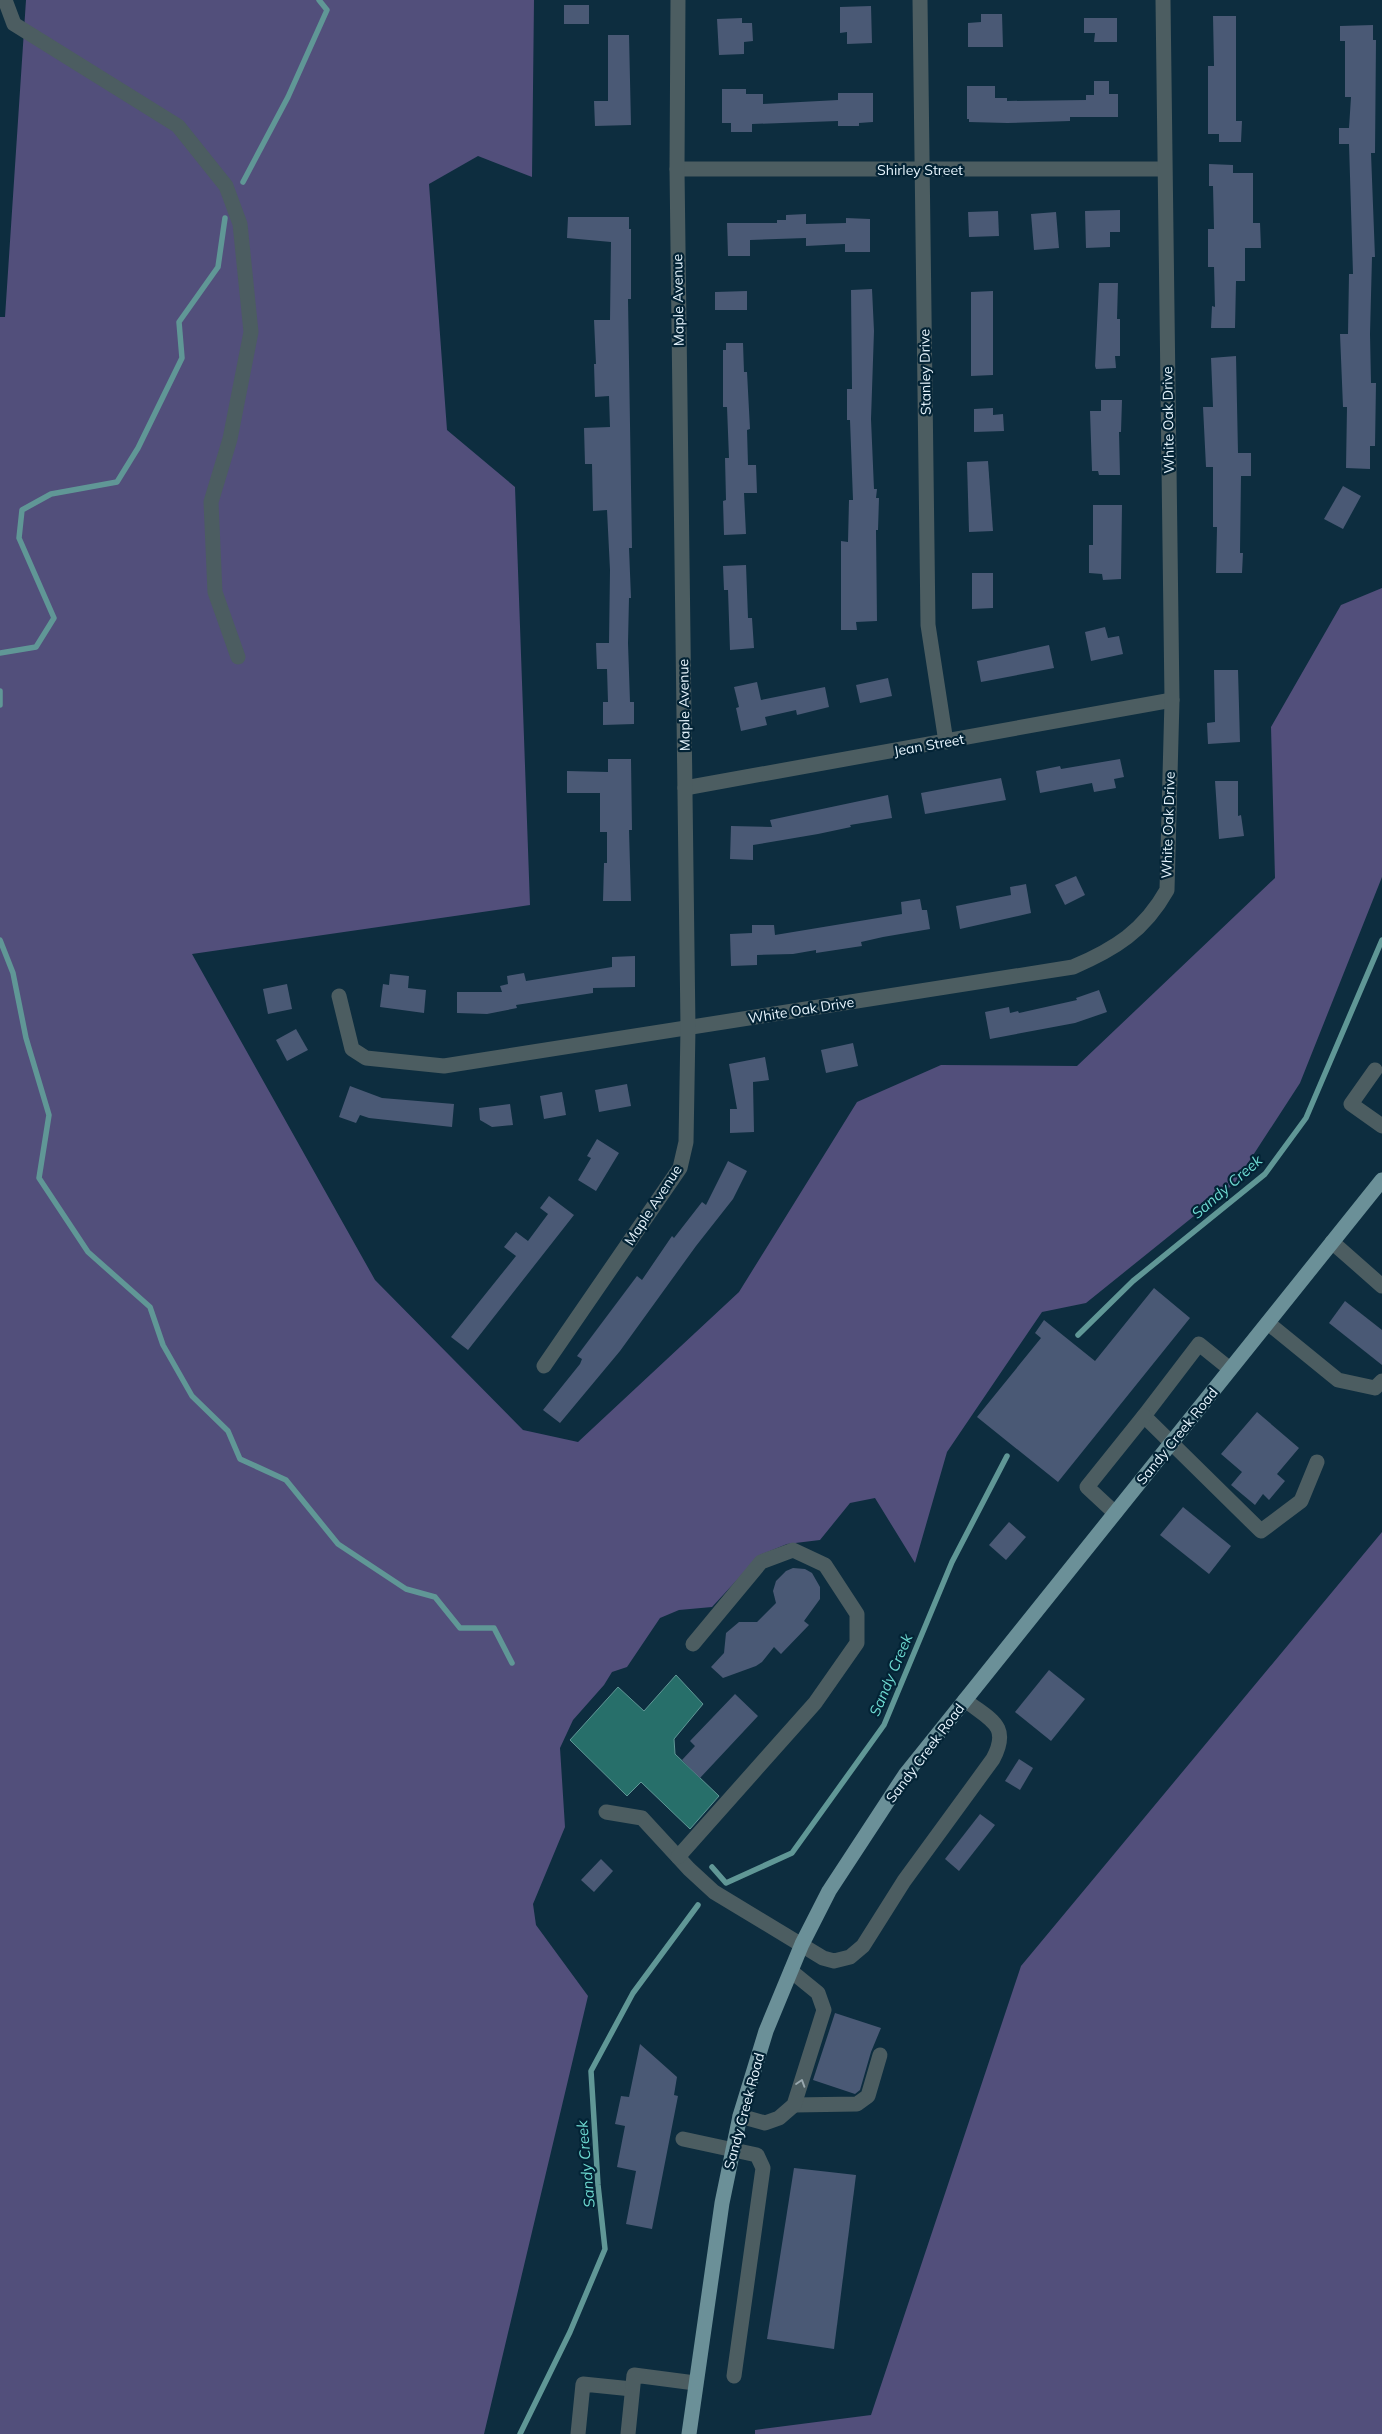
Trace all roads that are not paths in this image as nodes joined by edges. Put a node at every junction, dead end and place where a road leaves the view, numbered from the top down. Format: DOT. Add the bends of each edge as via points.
graph roads {
  1 [pos="5,0"];
  2 [pos="678,0"];
  3 [pos="920,0"];
  4 [pos="1163,0"];
  5 [pos="677,169"];
  6 [pos="1164,169"];
  7 [pos="923,170"];
  8 [pos="238,657"];
  9 [pos="1172,700"];
  10 [pos="946,742"];
  11 [pos="685,788"];
  12 [pos="339,996"];
  13 [pos="688,1028"];
  14 [pos="1375,1070"];
  15 [pos="1382,1126"];
  16 [pos="1382,1180"];
  17 [pos="1332,1242"];
  18 [pos="1382,1286"];
  19 [pos="1268,1322"];
  20 [pos="544,1366"];
  21 [pos="1230,1369"];
  22 [pos="1382,1381"];
  23 [pos="1144,1416"];
  24 [pos="1172,1442"];
  25 [pos="1317,1462"];
  26 [pos="1115,1513"];
  27 [pos="693,1644"];
  28 [pos="965,1700"];
  29 [pos="606,1812"];
  30 [pos="678,1857"];
  31 [pos="802,1944"];
  32 [pos="791,1970"];
  33 [pos="880,2055"];
  34 [pos="794,2105"];
  35 [pos="740,2116"];
  36 [pos="683,2139"];
  37 [pos="734,2149"];
  38 [pos="734,2376"];
  39 [pos="696,2383"];
  40 [pos="632,2389"];
  41 [pos="578,2434"];
  42 [pos="628,2434"];
  43 [pos="688,2434"];
  1 -- 8 [label="street" via="14,24 178,126 226,186 240,224 251,332 230,439 211,502 215,592"];
  2 -- 5 [label="street, Maple Avenue"];
  3 -- 7 [label="street, Stanley Drive"];
  4 -- 6 [label="street, White Oak Drive"];
  5 -- 7 [label="street, Shirley Street"];
  5 -- 11 [label="street, Maple Avenue"];
  6 -- 7 [label="street, Shirley Street"];
  6 -- 9 [label="street, White Oak Drive"];
  7 -- 10 [label="street, Stanley Drive" via="928,625"];
  9 -- 10 [label="street, Jean Street"];
  9 -- 13 [label="street, White Oak Drive" via="1167,890 1155,910 1108,952 1073,967"];
  10 -- 11 [label="street, Jean Street"];
  11 -- 13 [label="street, Maple Avenue"];
  12 -- 13 [label="street, White Oak Drive" via="352,1049 366,1058 444,1066"];
  13 -- 20 [label="street, Maple Avenue" via="686,1142 680,1168"];
  14 -- 15 [label="street" via="1352,1104"];
  16 -- 17 [label="main road, Sandy Creek Road"];
  17 -- 18 [label="street"];
  17 -- 19 [label="main road, Sandy Creek Road"];
  19 -- 21 [label="main road, Sandy Creek Road"];
  19 -- 22 [label="street" via="1338,1380 1375,1388"];
  21 -- 23 [label="street" via="1199,1344"];
  21 -- 24 [label="main road, Sandy Creek Road"];
  23 -- 24 [label="street"];
  23 -- 26 [label="street" via="1087,1487"];
  24 -- 25 [label="street" via="1261,1531 1301,1501"];
  24 -- 26 [label="main road, Sandy Creek Road"];
  26 -- 28 [label="main road, Sandy Creek Road"];
  27 -- 30 [label="street" via="761,1562 793,1550 824,1565 857,1614 857,1643 815,1703"];
  28 -- 31 [label="main road, Sandy Creek Road" via="905,1775 829,1891"];
  28 -- 31 [label="street" via="998,1727 1000,1745 993,1759 904,1881 863,1946 850,1957 834,1961 823,1958"];
  29 -- 30 [label="street" via="642,1818"];
  30 -- 31 [label="street" via="714,1892"];
  31 -- 32 [label="main road, Sandy Creek Road"];
  34 -- 32 [label="street, one-way" via="824,2010 818,1993"];
  32 -- 35 [label="main road, Sandy Creek Road" via="766,2031"];
  33 -- 34 [label="street" via="868,2096 857,2104"];
  34 -- 35 [label="street" via="779,2118 766,2123"];
  35 -- 37 [label="main road, Sandy Creek Road"];
  36 -- 37 [label="street"];
  37 -- 38 [label="street" via="757,2155 763,2168"];
  37 -- 39 [label="main road, Sandy Creek Road" via="722,2203"];
  39 -- 40 [label="street" via="634,2375"];
  39 -- 43 [label="main road, Sandy Creek Road"];
  40 -- 41 [label="street" via="584,2384"];
  40 -- 42 [label="street"];
}
